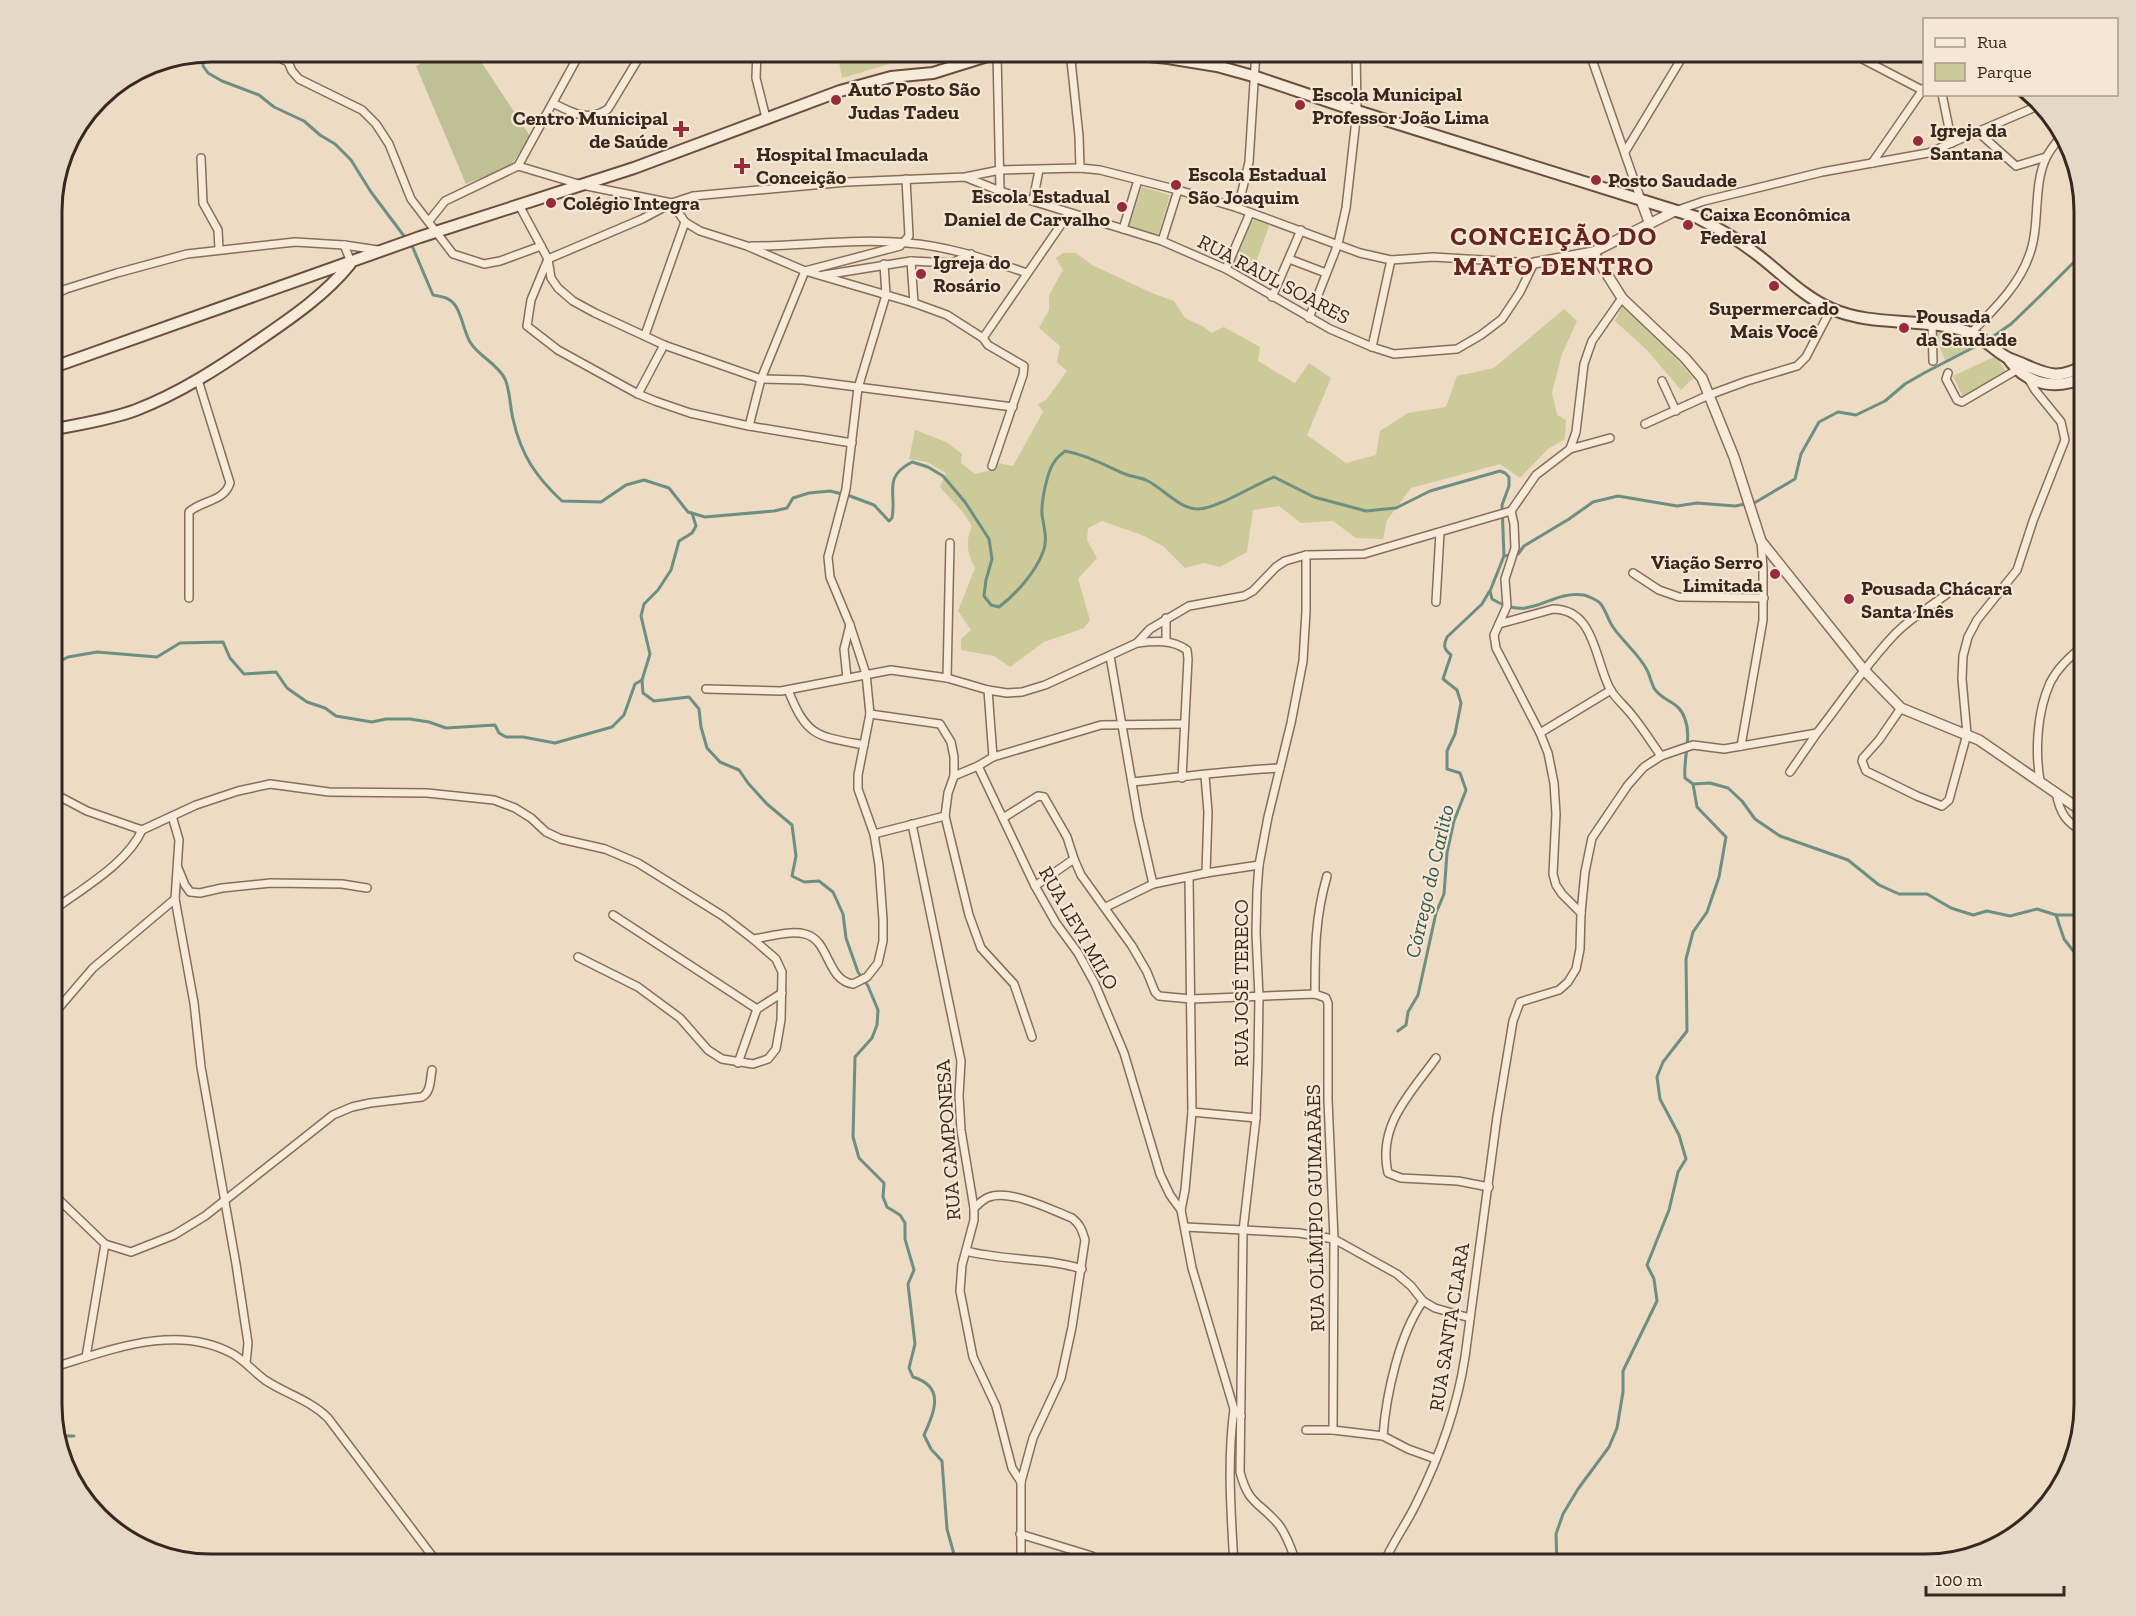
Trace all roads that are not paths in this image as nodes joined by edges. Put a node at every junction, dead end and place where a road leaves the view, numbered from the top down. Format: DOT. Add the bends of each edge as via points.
graph roads {
  1 [pos="288,62"];
  2 [pos="575,62"];
  3 [pos="636,62"];
  4 [pos="757,62"];
  5 [pos="967,62"];
  6 [pos="997,62"];
  7 [pos="1071,62"];
  8 [pos="1195,62"];
  9 [pos="1255,62"];
  10 [pos="1356,62"];
  11 [pos="1593,62"];
  12 [pos="1679,62"];
  13 [pos="1869,62"];
  14 [pos="1253,76"];
  15 [pos="1923,89"];
  16 [pos="1942,96"];
  17 [pos="553,103"];
  18 [pos="2033,108"];
  19 [pos="1357,111"];
  20 [pos="766,118"];
  21 [pos="1978,132"];
  22 [pos="2057,142"];
  23 [pos="1952,143"];
  24 [pos="1625,152"];
  25 [pos="2046,157"];
  26 [pos="201,158"];
  27 [pos="1872,163"];
  28 [pos="518,166"];
  29 [pos="1080,168"];
  30 [pos="1000,170"];
  31 [pos="1039,170"];
  32 [pos="965,177"];
  33 [pos="906,179"];
  34 [pos="1138,180"];
  35 [pos="582,185"];
  36 [pos="1178,190"];
  37 [pos="1000,191"];
  38 [pos="1641,200"];
  39 [pos="1033,201"];
  40 [pos="672,203"];
  41 [pos="519,205"];
  42 [pos="1238,208"];
  43 [pos="1675,211"];
  44 [pos="1069,213"];
  45 [pos="1250,213"];
  46 [pos="429,221"];
  47 [pos="685,222"];
  48 [pos="1649,222"];
  49 [pos="1123,229"];
  50 [pos="1301,230"];
  51 [pos="436,232"];
  52 [pos="906,242"];
  53 [pos="1162,242"];
  54 [pos="1338,244"];
  55 [pos="344,245"];
  56 [pos="541,246"];
  57 [pos="747,246"];
  58 [pos="219,249"];
  59 [pos="388,249"];
  60 [pos="1593,252"];
  61 [pos="971,254"];
  62 [pos="548,259"];
  63 [pos="1289,259"];
  64 [pos="1391,260"];
  65 [pos="911,261"];
  66 [pos="351,262"];
  67 [pos="1534,263"];
  68 [pos="884,264"];
  69 [pos="1226,269"];
  70 [pos="805,271"];
  71 [pos="1027,273"];
  72 [pos="1326,273"];
  73 [pos="821,275"];
  74 [pos="62,291"];
  75 [pos="886,295"];
  76 [pos="1272,297"];
  77 [pos="1622,298"];
  78 [pos="914,303"];
  79 [pos="1831,309"];
  80 [pos="1309,318"];
  81 [pos="1932,324"];
  82 [pos="1971,333"];
  83 [pos="645,335"];
  84 [pos="983,338"];
  85 [pos="664,345"];
  86 [pos="1372,348"];
  87 [pos="1932,361"];
  88 [pos="62,364"];
  89 [pos="2021,367"];
  90 [pos="2074,372"];
  91 [pos="1947,373"];
  92 [pos="2028,378"];
  93 [pos="198,380"];
  94 [pos="761,380"];
  95 [pos="2074,380"];
  96 [pos="1662,381"];
  97 [pos="858,388"];
  98 [pos="638,394"];
  99 [pos="1709,395"];
  100 [pos="1013,407"];
  101 [pos="1676,411"];
  102 [pos="1645,424"];
  103 [pos="748,426"];
  104 [pos="62,428"];
  105 [pos="1610,438"];
  106 [pos="852,443"];
  107 [pos="1570,449"];
  108 [pos="992,466"];
  109 [pos="1507,512"];
  110 [pos="1440,532"];
  111 [pos="1761,541"];
  112 [pos="950,543"];
  113 [pos="1306,555"];
  114 [pos="1633,573"];
  115 [pos="1947,594"];
  116 [pos="189,598"];
  117 [pos="1764,598"];
  118 [pos="1436,602"];
  119 [pos="1166,618"];
  120 [pos="850,625"];
  121 [pos="1498,625"];
  122 [pos="1166,641"];
  123 [pos="1137,643"];
  124 [pos="2074,654"];
  125 [pos="1110,656"];
  126 [pos="1864,670"];
  127 [pos="866,674"];
  128 [pos="847,678"];
  129 [pos="947,678"];
  130 [pos="706,689"];
  131 [pos="788,690"];
  132 [pos="988,690"];
  133 [pos="1611,690"];
  134 [pos="1901,708"];
  135 [pos="870,714"];
  136 [pos="1121,724"];
  137 [pos="1184,724"];
  138 [pos="1540,733"];
  139 [pos="1817,733"];
  140 [pos="1967,734"];
  141 [pos="864,745"];
  142 [pos="1741,746"];
  143 [pos="1661,756"];
  144 [pos="993,757"];
  145 [pos="978,766"];
  146 [pos="1280,768"];
  147 [pos="1790,772"];
  148 [pos="954,776"];
  149 [pos="1205,776"];
  150 [pos="1182,778"];
  151 [pos="2040,781"];
  152 [pos="1132,782"];
  153 [pos="2055,792"];
  154 [pos="62,798"];
  155 [pos="2074,805"];
  156 [pos="172,816"];
  157 [pos="945,816"];
  158 [pos="1003,818"];
  159 [pos="912,824"];
  160 [pos="2074,826"];
  161 [pos="142,830"];
  162 [pos="874,834"];
  163 [pos="1074,858"];
  164 [pos="178,865"];
  165 [pos="1259,866"];
  166 [pos="1206,873"];
  167 [pos="1327,876"];
  168 [pos="1189,877"];
  169 [pos="1153,884"];
  170 [pos="1035,886"];
  171 [pos="367,888"];
  172 [pos="175,899"];
  173 [pos="62,904"];
  174 [pos="1106,907"];
  175 [pos="1581,913"];
  176 [pos="613,915"];
  177 [pos="753,939"];
  178 [pos="578,957"];
  179 [pos="782,993"];
  180 [pos="1315,994"];
  181 [pos="1259,997"];
  182 [pos="1191,999"];
  183 [pos="62,1004"];
  184 [pos="757,1009"];
  185 [pos="1032,1037"];
  186 [pos="1436,1058"];
  187 [pos="738,1062"];
  188 [pos="432,1070"];
  189 [pos="1192,1112"];
  190 [pos="1256,1118"];
  191 [pos="1489,1187"];
  192 [pos="226,1198"];
  193 [pos="62,1203"];
  194 [pos="974,1208"];
  195 [pos="1181,1210"];
  196 [pos="1185,1227"];
  197 [pos="1243,1231"];
  198 [pos="1334,1239"];
  199 [pos="105,1244"];
  200 [pos="966,1251"];
  201 [pos="1082,1269"];
  202 [pos="1423,1301"];
  203 [pos="1470,1318"];
  204 [pos="87,1357"];
  205 [pos="246,1363"];
  206 [pos="62,1365"];
  207 [pos="1234,1409"];
  208 [pos="1241,1416"];
  209 [pos="1305,1430"];
  210 [pos="1333,1430"];
  211 [pos="1383,1436"];
  212 [pos="1436,1459"];
  213 [pos="1021,1482"];
  214 [pos="1020,1534"];
  215 [pos="431,1554"];
  216 [pos="1020,1554"];
  217 [pos="1085,1554"];
  218 [pos="1233,1554"];
  219 [pos="1293,1554"];
  220 [pos="1388,1554"];
  1 -- 46 [label="street" via="299,79 362,110 376,124 389,144 406,190"];
  2 -- 17 [label="street"];
  3 -- 17 [label="street" via="608,109 600,114 575,115"];
  4 -- 20 [label="street" via="756,78"];
  5 -- 20 [label="main road" via="933,73 891,77 840,91"];
  6 -- 30 [label="street"];
  7 -- 29 [label="street"];
  8 -- 14 [label="main road"];
  9 -- 14 [label="street"];
  10 -- 19 [label="street"];
  11 -- 24 [label="street"];
  12 -- 24 [label="street"];
  13 -- 15 [label="street"];
  14 -- 19 [label="main road"];
  14 -- 42 [label="street" via="1249,162"];
  15 -- 27 [label="street"];
  16 -- 23 [label="street"];
  17 -- 28 [label="street"];
  18 -- 21 [label="street"];
  19 -- 38 [label="main road"];
  19 -- 54 [label="street"];
  20 -- 35 [label="main road"];
  21 -- 23 [label="street"];
  21 -- 25 [label="street" via="2016,166"];
  22 -- 25 [label="street"];
  23 -- 27 [label="street" via="1928,153"];
  24 -- 38 [label="street"];
  25 -- 82 [label="street" via="2029,256 2019,279"];
  26 -- 58 [label="street" via="203,203 218,230"];
  27 -- 43 [label="street" via="1822,172"];
  28 -- 35 [label="street"];
  28 -- 46 [label="street" via="445,201"];
  29 -- 31 [label="street"];
  29 -- 34 [label="street"];
  30 -- 31 [label="street"];
  30 -- 32 [label="street"];
  30 -- 37 [label="street"];
  31 -- 39 [label="street"];
  32 -- 33 [label="street"];
  32 -- 37 [label="street, RUA RAUL SOARES"];
  33 -- 40 [label="street" via="693,196"];
  33 -- 52 [label="street" via="910,231"];
  34 -- 36 [label="street"];
  34 -- 49 [label="street"];
  35 -- 40 [label="street"];
  35 -- 41 [label="main road"];
  36 -- 42 [label="street"];
  36 -- 53 [label="street"];
  37 -- 39 [label="street, RUA RAUL SOARES"];
  38 -- 43 [label="main road"];
  38 -- 48 [label="street"];
  39 -- 44 [label="street, RUA RAUL SOARES"];
  40 -- 47 [label="street"];
  40 -- 62 [label="street"];
  41 -- 51 [label="main road"];
  41 -- 56 [label="street"];
  42 -- 45 [label="street"];
  43 -- 48 [label="street"];
  43 -- 79 [label="main road" via="1728,233 1793,285"];
  44 -- 49 [label="street, RUA RAUL SOARES"];
  44 -- 71 [label="street"];
  45 -- 50 [label="street"];
  45 -- 69 [label="street"];
  46 -- 51 [label="street"];
  47 -- 57 [label="street"];
  47 -- 83 [label="street"];
  48 -- 60 [label="street"];
  49 -- 53 [label="street, RUA RAUL SOARES"];
  50 -- 54 [label="street"];
  50 -- 63 [label="street"];
  51 -- 56 [label="street" via="453,254 484,264"];
  51 -- 59 [label="main road"];
  52 -- 57 [label="street"];
  52 -- 61 [label="street"];
  52 -- 70 [label="street"];
  53 -- 69 [label="street, RUA RAUL SOARES"];
  54 -- 64 [label="street"];
  54 -- 72 [label="street"];
  55 -- 58 [label="street" via="295,242"];
  55 -- 59 [label="street"];
  55 -- 66 [label="street"];
  56 -- 62 [label="street"];
  57 -- 70 [label="street"];
  58 -- 74 [label="street" via="187,254"];
  59 -- 66 [label="main road"];
  60 -- 67 [label="street"];
  60 -- 77 [label="street"];
  61 -- 65 [label="street" via="952,262"];
  61 -- 71 [label="street"];
  62 -- 83 [label="street" via="551,278 573,302"];
  62 -- 98 [label="street" via="531,300 527,326 558,350"];
  63 -- 72 [label="street"];
  63 -- 76 [label="street"];
  64 -- 67 [label="street" via="1432,257"];
  64 -- 86 [label="street"];
  65 -- 68 [label="street"];
  65 -- 78 [label="street"];
  66 -- 88 [label="main road"];
  66 -- 93 [label="main road" via="313,301"];
  67 -- 86 [label="street, RUA RAUL SOARES" via="1502,320 1457,349 1394,354"];
  68 -- 73 [label="street"];
  68 -- 75 [label="street"];
  69 -- 76 [label="street, RUA RAUL SOARES"];
  70 -- 73 [label="street"];
  70 -- 94 [label="street"];
  71 -- 84 [label="street"];
  72 -- 80 [label="street"];
  73 -- 75 [label="street"];
  75 -- 78 [label="street"];
  75 -- 97 [label="street"];
  76 -- 80 [label="street, RUA RAUL SOARES"];
  77 -- 99 [label="street" via="1685,358 1702,378"];
  77 -- 107 [label="street" via="1592,341 1584,364 1578,425"];
  78 -- 84 [label="street" via="947,315"];
  79 -- 81 [label="main road" via="1866,318"];
  79 -- 99 [label="street" via="1806,357 1797,366"];
  80 -- 86 [label="street, RUA RAUL SOARES"];
  81 -- 82 [label="main road"];
  81 -- 87 [label="street"];
  82 -- 89 [label="main road"];
  83 -- 85 [label="street"];
  84 -- 100 [label="street" via="1024,366"];
  85 -- 94 [label="street"];
  85 -- 98 [label="street"];
  89 -- 90 [label="main road" via="2057,376"];
  89 -- 91 [label="street" via="1962,402 1946,379"];
  89 -- 92 [label="main road"];
  92 -- 95 [label="main road" via="2059,385"];
  92 -- 140 [label="street" via="2061,422 2065,440 2017,570 1968,637 1962,679"];
  93 -- 104 [label="main road" via="133,411"];
  93 -- 116 [label="street" via="230,483 222,495 189,512"];
  94 -- 97 [label="street" via="803,380"];
  94 -- 103 [label="street"];
  96 -- 101 [label="street"];
  97 -- 100 [label="street"];
  97 -- 106 [label="street"];
  98 -- 103 [label="street" via="690,413"];
  99 -- 101 [label="street"];
  99 -- 111 [label="street"];
  100 -- 108 [label="street"];
  101 -- 102 [label="street"];
  103 -- 106 [label="street"];
  105 -- 107 [label="street"];
  106 -- 120 [label="street" via="844,501 828,557 830,577"];
  107 -- 109 [label="street" via="1536,475"];
  109 -- 110 [label="street"];
  109 -- 121 [label="street" via="1514,524 1515,548 1505,579 1506,608"];
  110 -- 113 [label="street" via="1364,554"];
  110 -- 118 [label="street"];
  111 -- 117 [label="street"];
  111 -- 126 [label="street"];
  112 -- 129 [label="street"];
  113 -- 119 [label="street" via="1285,561 1244,596 1189,606"];
  113 -- 146 [label="street, RUA JOSÉ TERECO" via="1303,661"];
  114 -- 117 [label="street" via="1659,590 1679,597"];
  115 -- 126 [label="street" via="1902,627"];
  117 -- 142 [label="street"];
  119 -- 122 [label="street"];
  119 -- 123 [label="street"];
  120 -- 127 [label="street"];
  120 -- 128 [label="street" via="844,649"];
  121 -- 133 [label="street" via="1552,609 1561,609 1580,619 1592,638"];
  121 -- 138 [label="street" via="1494,636 1496,648"];
  122 -- 123 [label="street"];
  122 -- 137 [label="street" via="1186,650 1188,659"];
  123 -- 125 [label="street"];
  124 -- 151 [label="street" via="2050,683 2042,711 2036,756"];
  125 -- 132 [label="street" via="1022,692"];
  125 -- 136 [label="street"];
  126 -- 134 [label="street"];
  126 -- 139 [label="street"];
  127 -- 128 [label="street"];
  127 -- 129 [label="street" via="891,670"];
  127 -- 135 [label="street"];
  128 -- 131 [label="street"];
  129 -- 132 [label="street"];
  130 -- 131 [label="street"];
  131 -- 141 [label="street" via="798,715 815,733"];
  132 -- 144 [label="street"];
  133 -- 138 [label="street"];
  133 -- 143 [label="street"];
  134 -- 140 [label="street"];
  134 -- 140 [label="street" via="1863,758 1863,767 1937,805 1949,800"];
  135 -- 141 [label="street"];
  135 -- 148 [label="street" via="940,724 951,742"];
  136 -- 137 [label="street"];
  136 -- 144 [label="street" via="1101,725"];
  136 -- 152 [label="street"];
  137 -- 150 [label="street"];
  138 -- 175 [label="street" via="1554,783 1553,874 1562,894"];
  139 -- 142 [label="street, RUA SANTA CLARA"];
  139 -- 147 [label="street"];
  140 -- 151 [label="street"];
  141 -- 162 [label="street" via="858,789"];
  142 -- 143 [label="street, RUA SANTA CLARA" via="1724,749 1693,745"];
  143 -- 175 [label="street, RUA SANTA CLARA" via="1628,785 1592,838"];
  144 -- 145 [label="street"];
  145 -- 148 [label="street"];
  145 -- 158 [label="street, RUA LEVI MILO"];
  146 -- 149 [label="street"];
  146 -- 165 [label="street, RUA JOSÉ TERECO"];
  148 -- 157 [label="street"];
  149 -- 150 [label="street"];
  149 -- 166 [label="street"];
  150 -- 152 [label="street"];
  151 -- 153 [label="street"];
  152 -- 169 [label="street"];
  153 -- 155 [label="street"];
  153 -- 160 [label="street" via="2059,809"];
  154 -- 161 [label="street"];
  156 -- 161 [label="street"];
  156 -- 164 [label="street" via="179,840"];
  156 -- 177 [label="street" via="238,791 270,784 329,792 427,793 494,800 515,808 561,839 605,849 638,863"];
  157 -- 159 [label="street"];
  157 -- 185 [label="street" via="976,938 988,958 1014,984"];
  158 -- 163 [label="street" via="1038,796 1044,797"];
  158 -- 170 [label="street, RUA LEVI MILO"];
  159 -- 162 [label="street"];
  159 -- 194 [label="street, RUA CAMPONESA" via="961,1061 961,1130"];
  161 -- 173 [label="street" via="136,843 114,865"];
  162 -- 177 [label="street" via="883,941 878,963 867,977 853,984 841,980 817,941 804,933"];
  163 -- 170 [label="street"];
  163 -- 174 [label="street" via="1081,875"];
  164 -- 171 [label="street" via="190,892 271,883"];
  164 -- 172 [label="street"];
  165 -- 166 [label="street"];
  165 -- 181 [label="street, RUA JOSÉ TERECO"];
  166 -- 168 [label="street"];
  167 -- 180 [label="street" via="1316,925"];
  168 -- 169 [label="street"];
  168 -- 182 [label="street"];
  169 -- 174 [label="street"];
  170 -- 195 [label="street, RUA LEVI MILO" via="1095,984 1124,1053 1160,1174"];
  172 -- 183 [label="street" via="93,968"];
  172 -- 192 [label="street"];
  174 -- 182 [label="street" via="1147,972 1155,992 1165,998"];
  175 -- 191 [label="street, RUA SANTA CLARA" via="1578,960 1568,982 1559,990 1525,999 1518,1005 1497,1117"];
  176 -- 184 [label="street"];
  177 -- 179 [label="street" via="780,965"];
  178 -- 187 [label="street" via="638,987 680,1018 708,1050 722,1059"];
  179 -- 184 [label="street"];
  179 -- 187 [label="street" via="776,1048 768,1059 753,1064"];
  180 -- 181 [label="street"];
  180 -- 198 [label="street, RUA OLÍMIPIO GUIMARÃES" via="1322,995 1328,1003"];
  181 -- 182 [label="street"];
  181 -- 190 [label="street, RUA JOSÉ TERECO"];
  182 -- 189 [label="street"];
  184 -- 187 [label="street"];
  186 -- 191 [label="street" via="1394,1117 1386,1164 1389,1173 1401,1178"];
  188 -- 192 [label="street" via="426,1095 352,1107 333,1115"];
  189 -- 190 [label="street"];
  189 -- 195 [label="street"];
  190 -- 197 [label="street, RUA JOSÉ TERECO"];
  191 -- 203 [label="street, RUA SANTA CLARA"];
  192 -- 199 [label="street" via="174,1235 131,1252"];
  192 -- 205 [label="street" via="248,1344"];
  193 -- 199 [label="street"];
  194 -- 200 [label="street, RUA CAMPONESA"];
  194 -- 201 [label="street" via="990,1196 1002,1195 1072,1218 1078,1222 1085,1240"];
  195 -- 196 [label="street"];
  196 -- 197 [label="street"];
  196 -- 207 [label="street" via="1192,1268"];
  197 -- 198 [label="street"];
  197 -- 208 [label="street, RUA JOSÉ TERECO"];
  198 -- 202 [label="street" via="1397,1274"];
  198 -- 210 [label="street, RUA OLÍMIPIO GUIMARÃES"];
  199 -- 204 [label="street"];
  200 -- 201 [label="street"];
  200 -- 213 [label="street, RUA CAMPONESA" via="960,1280 972,1357 996,1406 1012,1468"];
  201 -- 213 [label="street" via="1060,1378 1033,1438"];
  202 -- 203 [label="street"];
  202 -- 211 [label="street" via="1408,1326 1389,1389"];
  203 -- 212 [label="street, RUA SANTA CLARA" via="1460,1392"];
  204 -- 205 [label="street" via="123,1346 174,1339 218,1347"];
  204 -- 206 [label="street"];
  205 -- 215 [label="street" via="266,1381 318,1408 328,1418"];
  207 -- 208 [label="street"];
  207 -- 218 [label="street" via="1228,1472"];
  208 -- 219 [label="street, RUA JOSÉ TERECO" via="1240,1472 1244,1488 1278,1525"];
  209 -- 210 [label="street"];
  210 -- 211 [label="street"];
  211 -- 212 [label="street"];
  212 -- 220 [label="street, RUA SANTA CLARA"];
  213 -- 214 [label="street"];
  214 -- 216 [label="street"];
  214 -- 217 [label="street"];
}
